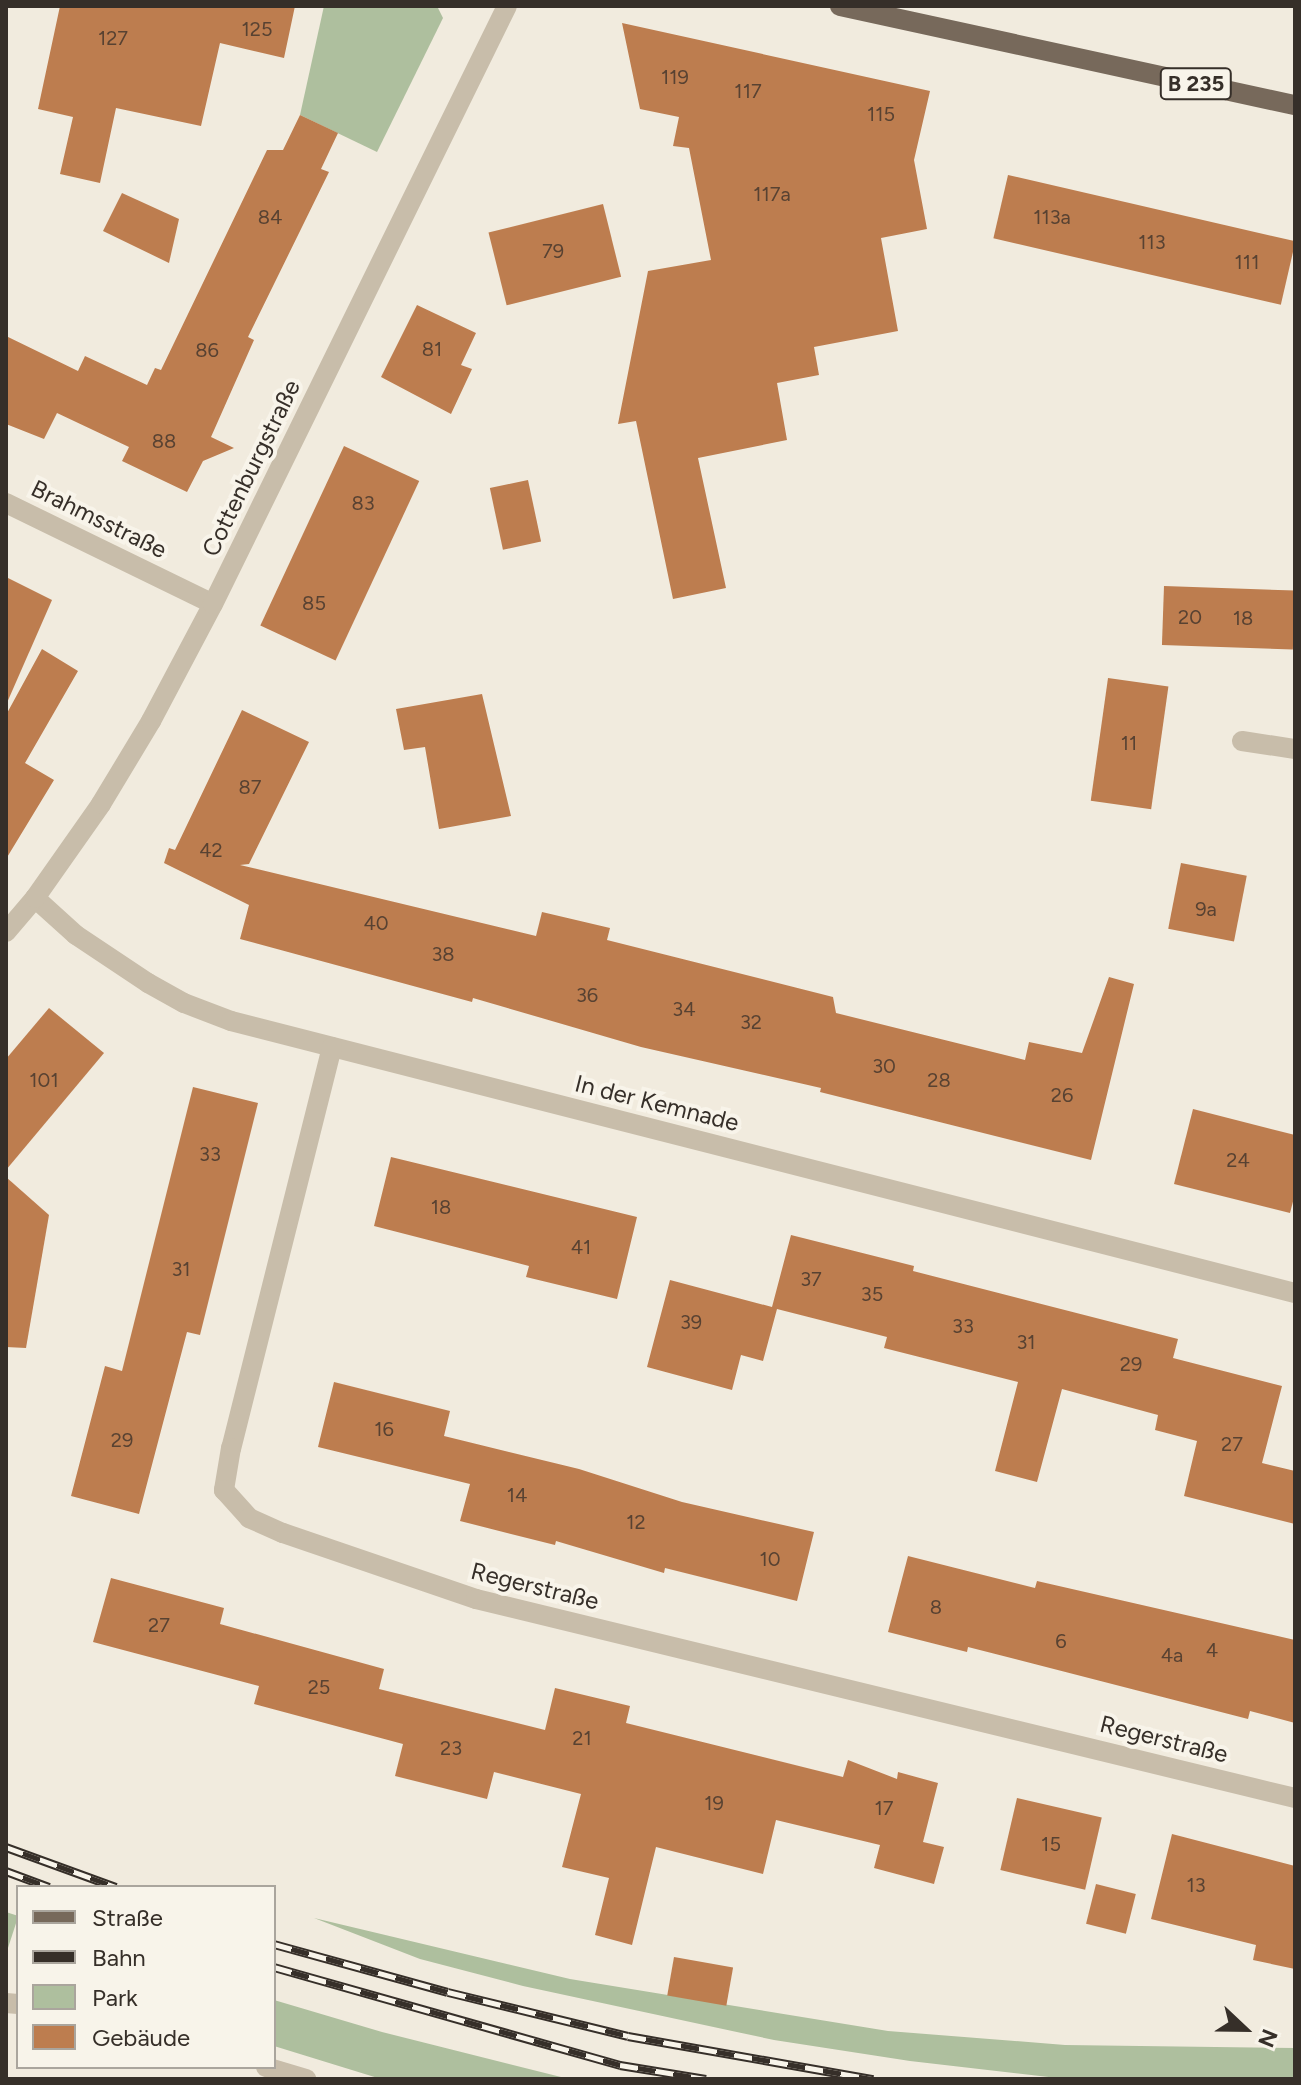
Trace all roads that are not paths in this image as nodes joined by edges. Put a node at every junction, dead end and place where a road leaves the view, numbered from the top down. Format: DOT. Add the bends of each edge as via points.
graph roads {
  1 [pos="507,6"];
  2 [pos="840,6"];
  3 [pos="1295,105"];
  4 [pos="6,503"];
  5 [pos="213,604"];
  6 [pos="1242,741"];
  7 [pos="1295,749"];
  8 [pos="35,898"];
  9 [pos="6,932"];
  10 [pos="332,1047"];
  11 [pos="1295,1293"];
  12 [pos="1295,1798"];
  13 [pos="273,2069"];
  14 [pos="306,2079"];
  1 -- 5 [label="street, Cottenburgstraße"];
  2 -- 3 [label="main road, B 235"];
  4 -- 5 [label="street, Brahmsstraße"];
  5 -- 8 [label="street, Cottenburgstraße" via="101,804"];
  6 -- 7 [label="street"];
  8 -- 9 [label="street, Cottenburgstraße"];
  8 -- 10 [label="street, In der Kemnade" via="76,935 184,1003"];
  10 -- 11 [label="street, In der Kemnade"];
  10 -- 12 [label="street, Regerstraße" via="231,1448 224,1490 249,1518 476,1599"];
  13 -- 14 [label="street"];
}
